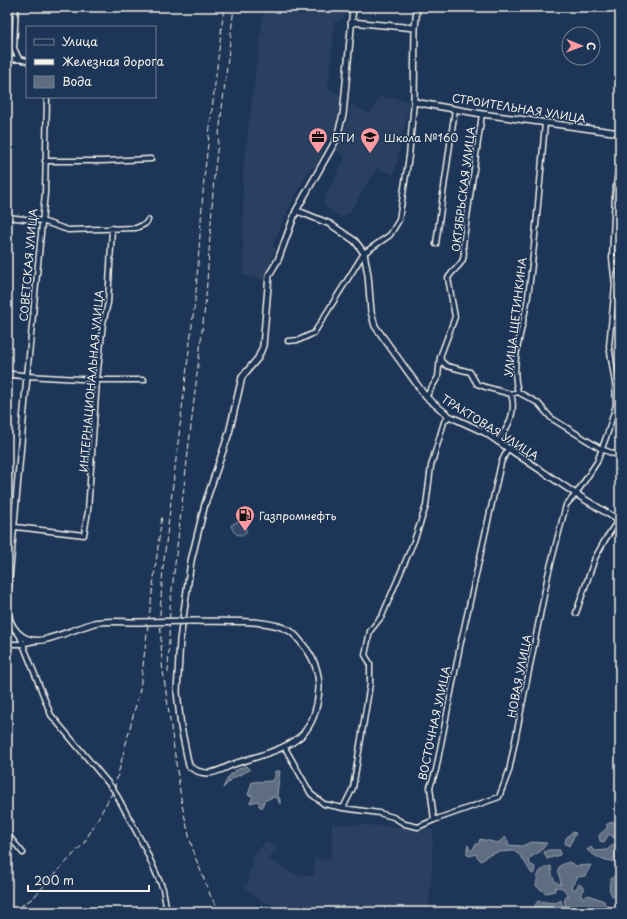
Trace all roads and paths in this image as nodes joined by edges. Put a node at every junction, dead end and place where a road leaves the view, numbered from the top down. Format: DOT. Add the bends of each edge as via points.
graph roads {
  1 [pos="16,7"];
  2 [pos="353,7"];
  3 [pos="417,7"];
  4 [pos="351,22"];
  5 [pos="415,28"];
  6 [pos="19,58"];
  7 [pos="7,59"];
  8 [pos="26,61"];
  9 [pos="47,98"];
  10 [pos="414,102"];
  11 [pos="455,109"];
  12 [pos="482,114"];
  13 [pos="545,123"];
  14 [pos="620,133"];
  15 [pos="620,153"];
  16 [pos="151,159"];
  17 [pos="46,161"];
  18 [pos="296,211"];
  19 [pos="7,217"];
  20 [pos="148,220"];
  21 [pos="42,221"];
  22 [pos="112,229"];
  23 [pos="436,244"];
  24 [pos="364,253"];
  25 [pos="612,258"];
  26 [pos="620,258"];
  27 [pos="288,340"];
  28 [pos="440,357"];
  29 [pos="7,374"];
  30 [pos="27,376"];
  31 [pos="98,380"];
  32 [pos="144,380"];
  33 [pos="518,392"];
  34 [pos="511,394"];
  35 [pos="426,397"];
  36 [pos="449,416"];
  37 [pos="498,442"];
  38 [pos="508,448"];
  39 [pos="601,449"];
  40 [pos="620,456"];
  41 [pos="576,494"];
  42 [pos="619,520"];
  43 [pos="7,526"];
  44 [pos="13,527"];
  45 [pos="7,602"];
  46 [pos="7,605"];
  47 [pos="576,613"];
  48 [pos="19,634"];
  49 [pos="34,641"];
  50 [pos="7,644"];
  51 [pos="22,644"];
  52 [pos="284,746"];
  53 [pos="343,808"];
  54 [pos="434,820"];
  55 [pos="7,834"];
  56 [pos="23,853"];
  57 [pos="167,912"];
  1 -- 6 [label="street" via="14,48"];
  2 -- 4 [label="street"];
  3 -- 5 [label="street"];
  4 -- 5 [label="street"];
  4 -- 18 [label="street" via="343,115 336,140"];
  5 -- 10 [label="street"];
  6 -- 7 [label="street"];
  6 -- 8 [label="street"];
  9 -- 17 [label="street, СОВЕТСКАЯ УЛИЦА"];
  10 -- 11 [label="street, СТРОИТЕЛЬНАЯ УЛИЦА"];
  10 -- 24 [label="street" via="410,156 399,220 390,235"];
  11 -- 12 [label="street, СТРОИТЕЛЬНАЯ УЛИЦА"];
  11 -- 23 [label="street"];
  12 -- 13 [label="street, СТРОИТЕЛЬНАЯ УЛИЦА"];
  12 -- 28 [label="street, ОКТЯБРЬСКАЯ УЛИЦА" via="463,245 464,261 448,278 455,317"];
  13 -- 14 [label="street, СТРОИТЕЛЬНАЯ УЛИЦА"];
  13 -- 33 [label="street, УЛИЦА ЩЕТИНКИНА" via="528,297 514,380"];
  15 -- 25 [label="street, НОВАЯ УЛИЦА"];
  16 -- 17 [label="street"];
  17 -- 21 [label="street, СОВЕТСКАЯ УЛИЦА"];
  18 -- 24 [label="street" via="330,224 355,241"];
  18 -- 52 [label="street" via="278,260 269,275 263,346 258,358 242,377 229,433 205,504 191,561 180,640 177,692 186,758 189,766 195,771 210,773"];
  19 -- 21 [label="street"];
  20 -- 22 [label="street" via="136,228"];
  21 -- 22 [label="street" via="68,230"];
  21 -- 30 [label="street, СОВЕТСКАЯ УЛИЦА"];
  22 -- 31 [label="street, ИНТЕРНАЦИОНАЛЬНАЯ УЛИЦА" via="108,302 103,323"];
  24 -- 27 [label="street" via="314,333 299,340"];
  24 -- 35 [label="street, ТРАКТОВАЯ УЛИЦА" via="370,312 375,326"];
  25 -- 26 [label="street"];
  25 -- 39 [label="street, НОВАЯ УЛИЦА" via="615,286 609,346 616,404"];
  28 -- 34 [label="street" via="447,366 470,372 477,384"];
  28 -- 35 [label="street, ОКТЯБРЬСКАЯ УЛИЦА" via="438,377"];
  29 -- 30 [label="street"];
  30 -- 31 [label="street"];
  30 -- 44 [label="street, СОВЕТСКАЯ УЛИЦА"];
  31 -- 32 [label="street"];
  31 -- 44 [label="street, ИНТЕРНАЦИОНАЛЬНАЯ УЛИЦА" via="84,535"];
  33 -- 34 [label="street"];
  33 -- 39 [label="street, УЛИЦА ЩЕТИНКИНА" via="538,403 551,418"];
  34 -- 37 [label="street" via="511,418"];
  35 -- 36 [label="street, ТРАКТОВАЯ УЛИЦА"];
  36 -- 37 [label="street, ТРАКТОВАЯ УЛИЦА" via="484,432"];
  36 -- 53 [label="street" via="444,422 436,445 426,506 414,542 382,616 370,631 365,656 370,664 370,684 353,788"];
  37 -- 38 [label="street, ТРАКТОВАЯ УЛИЦА"];
  38 -- 41 [label="street, ТРАКТОВАЯ УЛИЦА"];
  38 -- 54 [label="street, ВОСТОЧНАЯ УЛИЦА" via="501,463 460,646 436,770 430,787"];
  39 -- 40 [label="street, УЛИЦА ЩЕТИНКИНА"];
  39 -- 41 [label="street, НОВАЯ УЛИЦА" via="597,462"];
  41 -- 42 [label="street, ТРАКТОВАЯ УЛИЦА"];
  41 -- 54 [label="street, НОВАЯ УЛИЦА" via="566,505 548,575 509,771 499,797"];
  42 -- 47 [label="street" via="604,540 595,558"];
  43 -- 44 [label="street"];
  44 -- 45 [label="street, СОВЕТСКАЯ УЛИЦА"];
  46 -- 48 [label="street" via="8,616"];
  48 -- 49 [label="street"];
  48 -- 51 [label="street"];
  49 -- 51 [label="street"];
  49 -- 52 [label="street, bridge" via="46,640 96,623 252,622 273,624 290,631 309,651 319,681 316,713 310,725 301,736"];
  50 -- 51 [label="street"];
  51 -- 57 [label="street" via="51,715 114,790 144,846 163,889"];
  52 -- 53 [label="street" via="311,794 324,804"];
  53 -- 54 [label="street" via="379,813 418,827"];
  55 -- 56 [label="street"];
}
